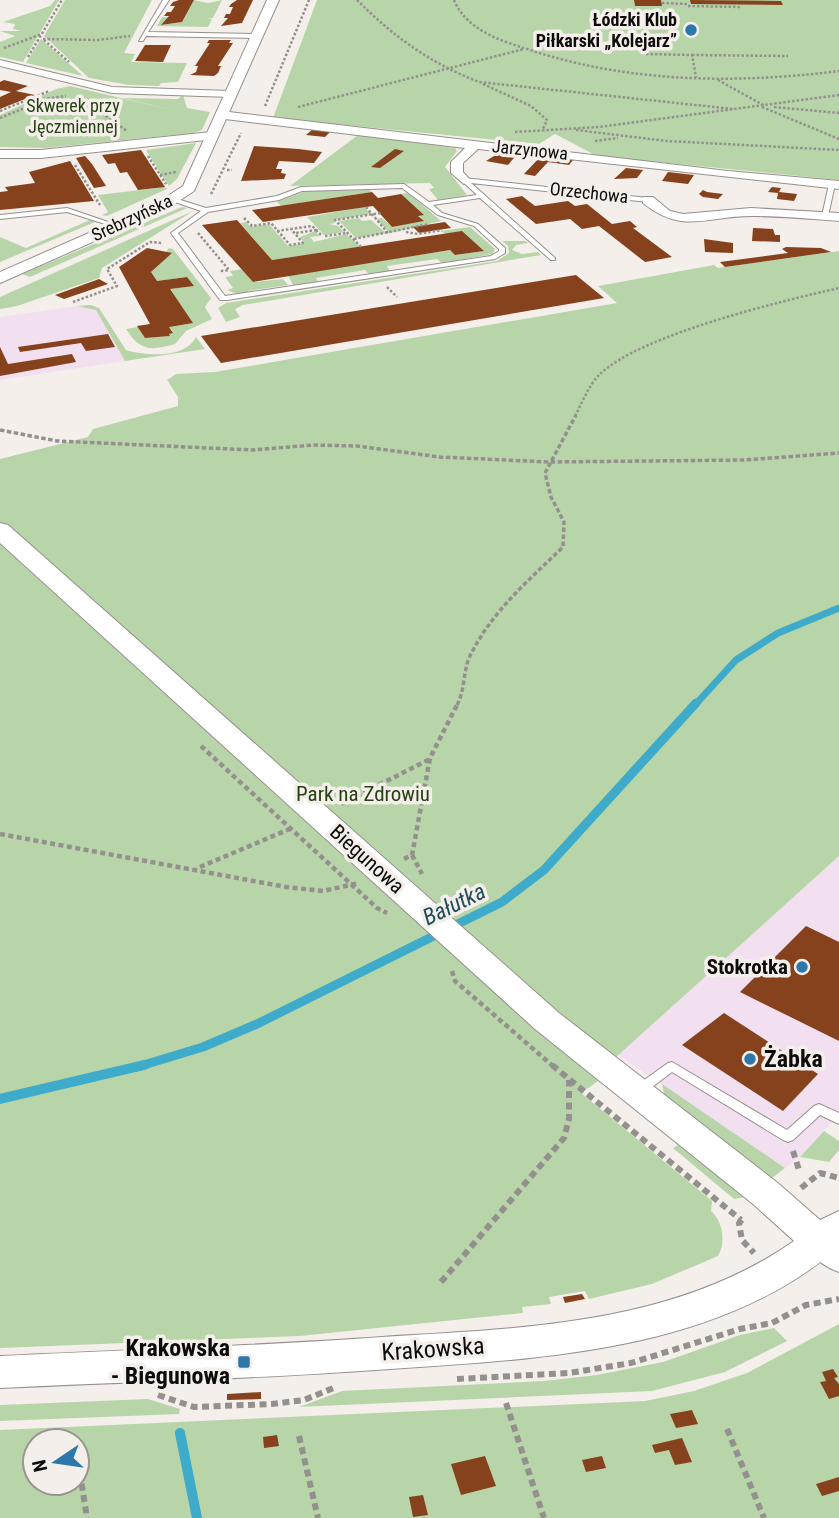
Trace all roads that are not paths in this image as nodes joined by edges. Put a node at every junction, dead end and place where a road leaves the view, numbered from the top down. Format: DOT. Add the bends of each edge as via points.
graph roads {
  1 [pos="166,0"];
  2 [pos="274,0"];
  3 [pos="257,36"];
  4 [pos="0,63"];
  5 [pos="232,94"];
  6 [pos="221,115"];
  7 [pos="211,136"];
  8 [pos="476,144"];
  9 [pos="0,154"];
  10 [pos="464,180"];
  11 [pos="835,184"];
  12 [pos="172,195"];
  13 [pos="481,196"];
  14 [pos="264,200"];
  15 [pos="648,200"];
  16 [pos="428,204"];
  17 [pos="271,207"];
  18 [pos="202,214"];
  19 [pos="832,216"];
  20 [pos="0,217"];
  21 [pos="470,222"];
  22 [pos="448,225"];
  23 [pos="117,226"];
  24 [pos="553,258"];
  25 [pos="0,278"];
  26 [pos="0,530"];
  27 [pos="636,1092"];
  28 [pos="839,1119"];
  29 [pos="833,1242"];
  30 [pos="0,1372"];
  1 -- 3 [label="lane" via="143,37"];
  2 -- 3 [label="street, Srebrzyńska"];
  3 -- 5 [label="street, Srebrzyńska"];
  4 -- 5 [label="street" via="112,90"];
  5 -- 6 [label="street, Srebrzyńska"];
  6 -- 7 [label="street, Srebrzyńska"];
  6 -- 8 [label="street, Jarzynowa"];
  7 -- 9 [label="street"];
  7 -- 12 [label="street, Srebrzyńska" via="193,181"];
  8 -- 10 [label="street" via="457,162 457,173"];
  8 -- 11 [label="street, Jarzynowa"];
  10 -- 13 [label="lane"];
  10 -- 15 [label="lane, Orzechowa"];
  11 -- 19 [label="lane"];
  12 -- 18 [label="lane"];
  12 -- 23 [label="street, Srebrzyńska"];
  13 -- 16 [label="lane"];
  13 -- 24 [label="lane"];
  14 -- 16 [label="lane" via="301,189 398,185 410,188"];
  14 -- 17 [label="lane"];
  14 -- 18 [label="lane"];
  15 -- 19 [label="street, Orzechowa" via="665,214 683,218 751,212"];
  16 -- 21 [label="lane" via="440,215"];
  18 -- 21 [label="lane" via="174,233 223,298 232,299 493,258 503,252"];
  20 -- 23 [label="lane" via="67,210"];
  21 -- 22 [label="lane"];
  23 -- 25 [label="street, Srebrzyńska"];
  26 -- 27 [label="main road, Biegunowa" via="435,920 457,956"];
  27 -- 28 [label="lane" via="672,1066 788,1137 819,1109"];
  27 -- 29 [label="main road, Biegunowa"];
  29 -- 30 [label="main road, Krakowska" via="713,1302 655,1322 580,1338 324,1358"];
}
